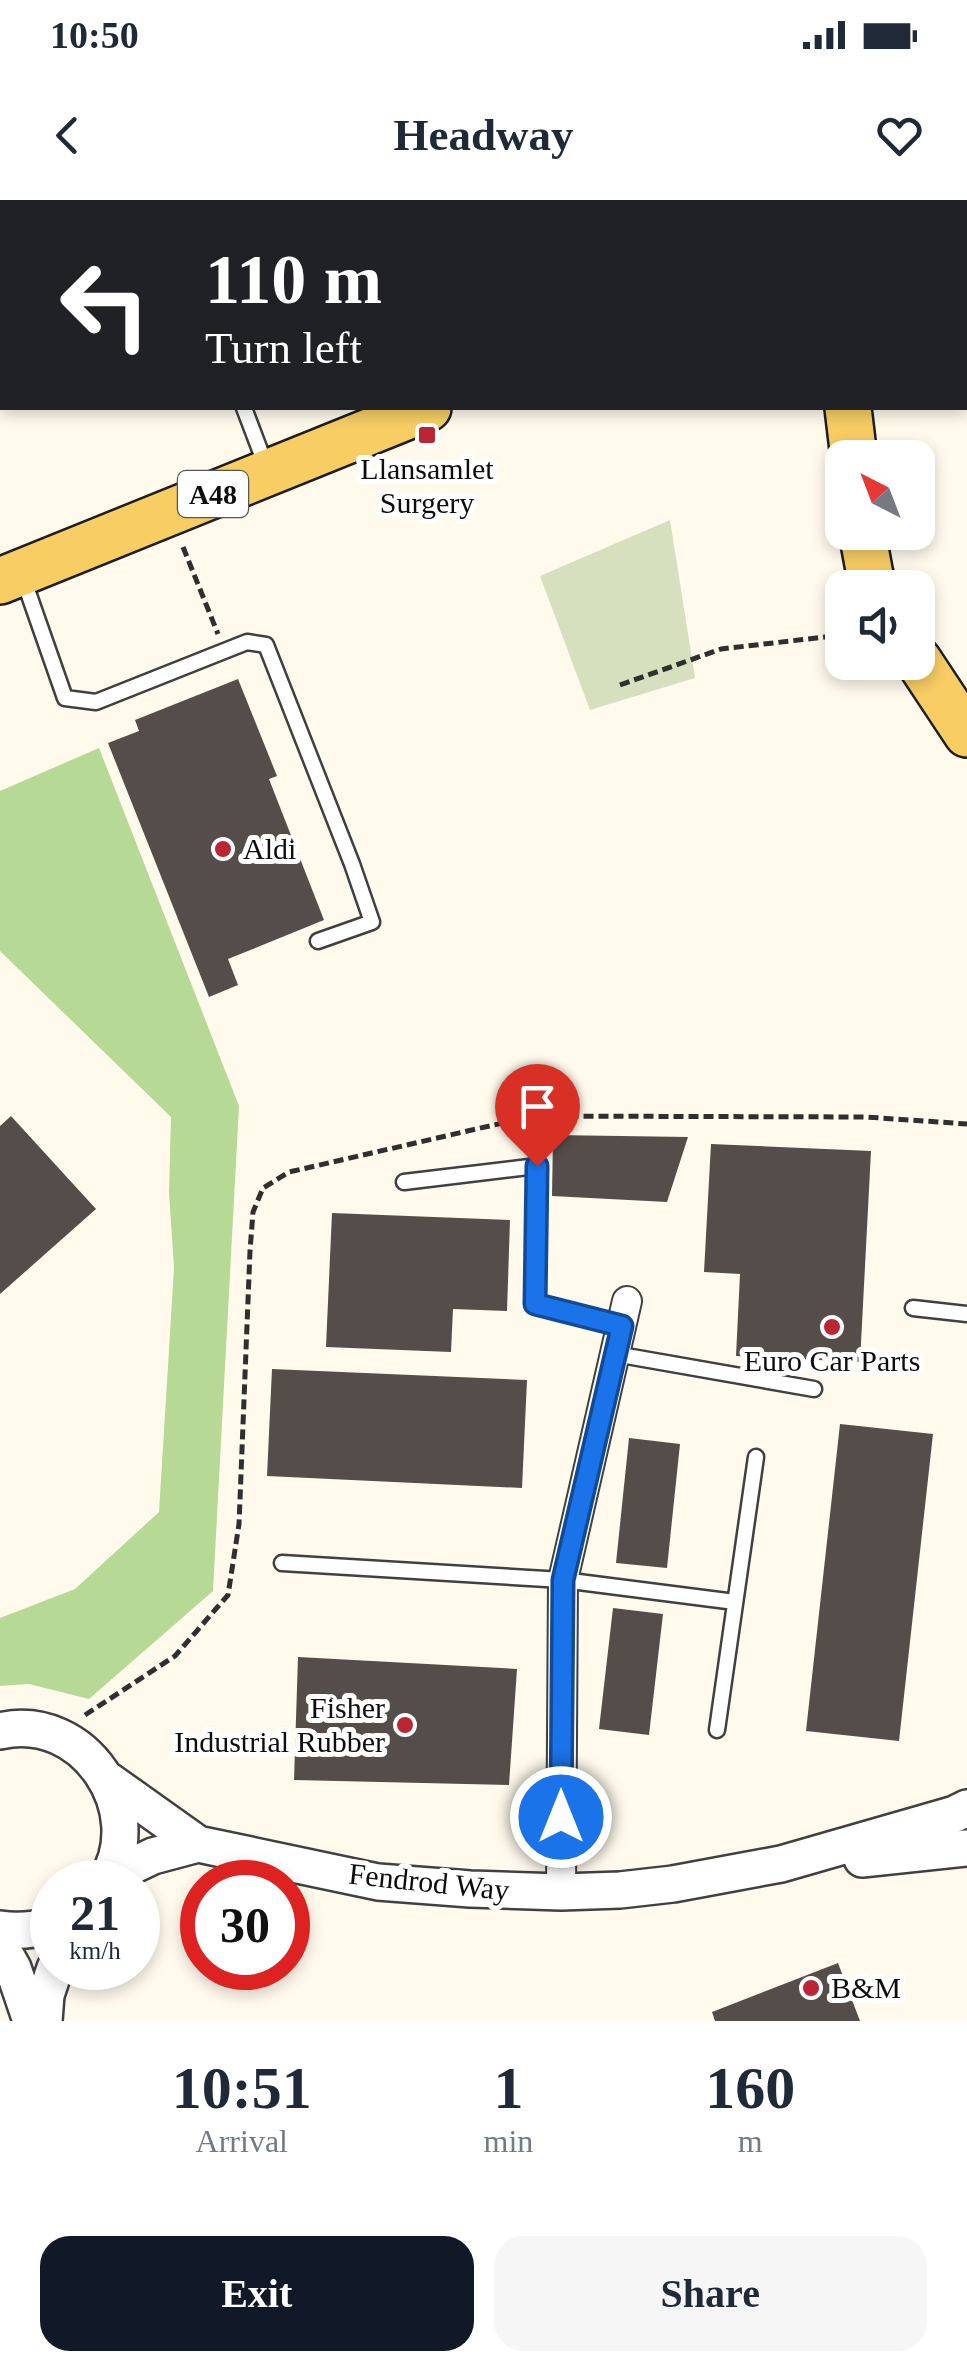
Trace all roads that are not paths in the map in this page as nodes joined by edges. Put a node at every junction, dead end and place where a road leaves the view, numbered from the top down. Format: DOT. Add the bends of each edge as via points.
graph roads {
  1 [pos="245,410"];
  2 [pos="423,410"];
  3 [pos="848,410"];
  4 [pos="852,440"];
  5 [pos="268,471"];
  6 [pos="10,577"];
  7 [pos="931,680"];
  8 [pos="967,734"];
  9 [pos="318,941"];
  10 [pos="404,1182"];
  11 [pos="913,1308"];
  12 [pos="624,1313"];
  13 [pos="967,1314"];
  14 [pos="615,1354"];
  15 [pos="814,1390"];
  16 [pos="756,1457"];
  17 [pos="282,1563"];
  18 [pos="563,1580"];
  19 [pos="735,1602"];
  20 [pos="717,1730"];
  21 [pos="0,1731"];
  22 [pos="108,1780"];
  23 [pos="967,1808"];
  24 [pos="198,1844"];
  25 [pos="967,1848"];
  26 [pos="115,1860"];
  27 [pos="145,1860"];
  28 [pos="781,1864"];
  29 [pos="561,1892"];
  30 [pos="0,1929"];
  31 [pos="30,1930"];
  32 [pos="0,1945"];
  33 [pos="48,1990"];
  34 [pos="31,2021"];
  35 [pos="44,2021"];
  1 -- 5 [label="lane"];
  2 -- 5 [label="main road, A48"];
  3 -- 4 [label="main road"];
  5 -- 6 [label="main road, A48"];
  6 -- 9 [label="lane" via="65,698 96,702 247,642 266,645 372,922"];
  7 -- 8 [label="main road"];
  10 -- 12 [label="lane" via="537,1166 535,1304"];
  11 -- 13 [label="lane"];
  12 -- 14 [label="street"];
  14 -- 15 [label="lane"];
  14 -- 18 [label="street"];
  16 -- 19 [label="lane"];
  17 -- 18 [label="lane"];
  18 -- 19 [label="lane"];
  18 -- 29 [label="street"];
  19 -- 20 [label="lane"];
  21 -- 22 [label="street, Fendrod Way" via="55,1735"];
  22 -- 24 [label="street, Fendrod Way"];
  22 -- 26 [label="street" via="120,1828"];
  23 -- 28 [label="street, Fendrod Way"];
  24 -- 27 [label="street, Fendrod Way"];
  24 -- 29 [label="street, Fendrod Way" via="378,1882"];
  25 -- 28 [label="street, Fendrod Way"];
  28 -- 29 [label="street, Fendrod Way" via="673,1884"];
  30 -- 31 [label="street"];
  32 -- 34 [label="street"];
  33 -- 35 [label="street"];
}
